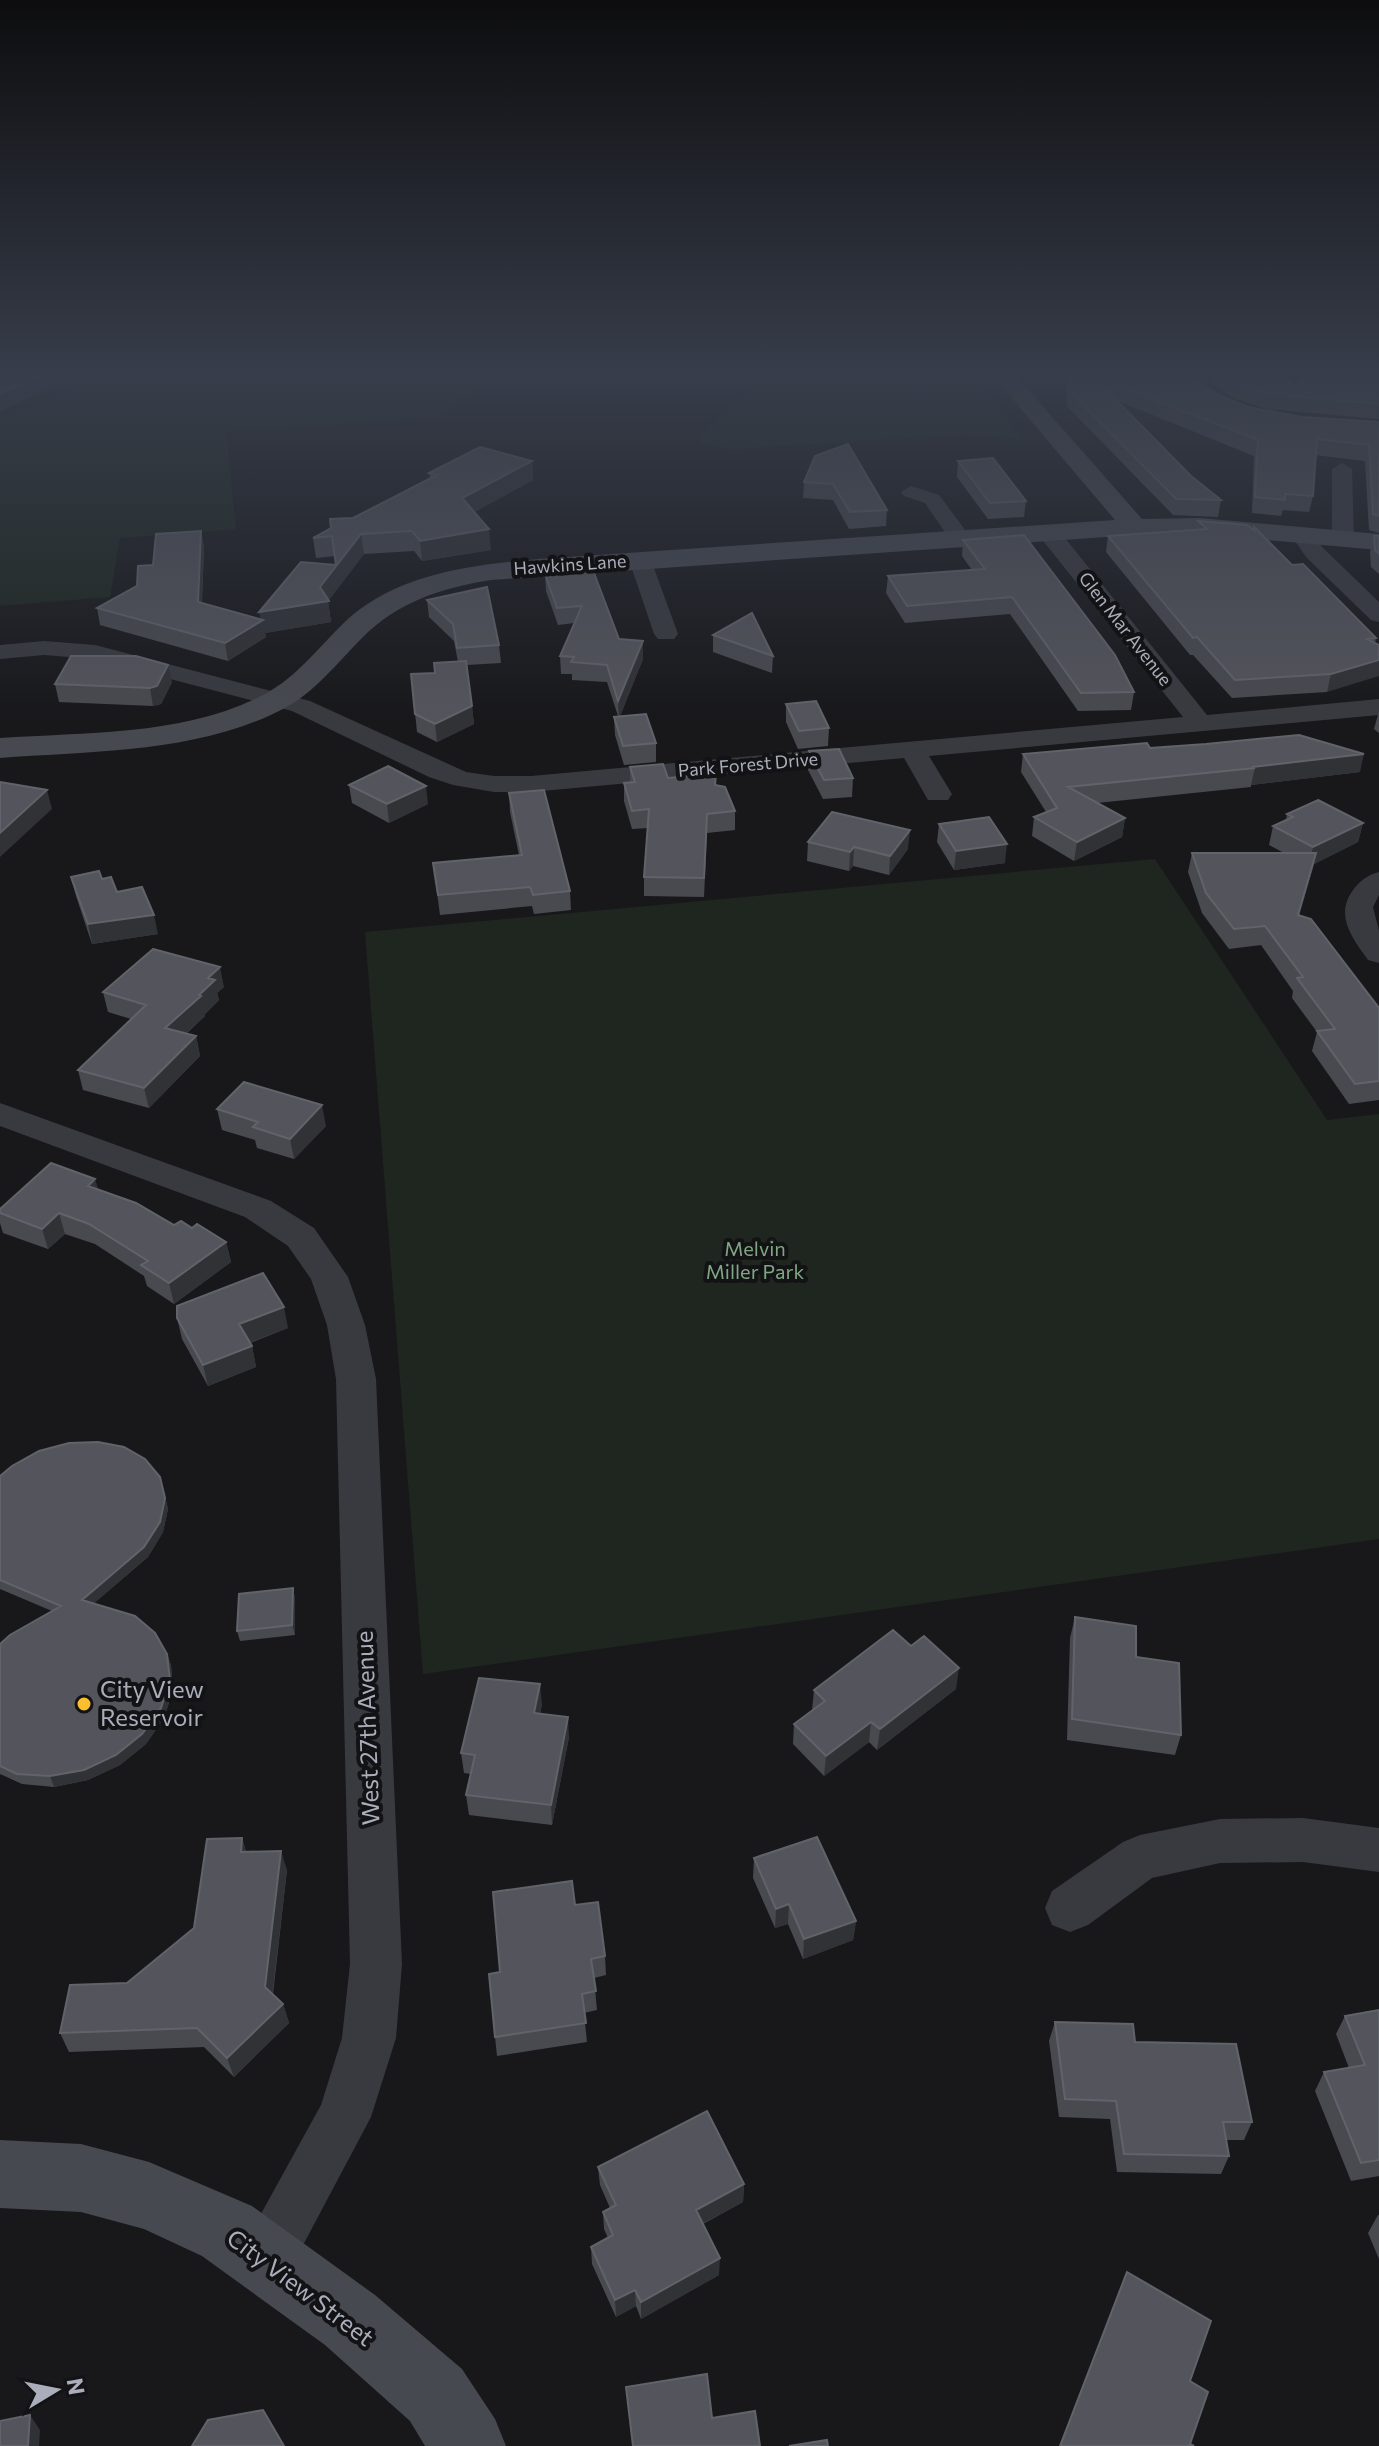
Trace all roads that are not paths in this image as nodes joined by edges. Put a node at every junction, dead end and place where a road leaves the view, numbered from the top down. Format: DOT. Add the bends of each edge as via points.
graph roads {
  1 [pos="1104,491"];
  2 [pos="1342,491"];
  3 [pos="911,492"];
  4 [pos="1135,527"];
  5 [pos="1049,533"];
  6 [pos="1302,535"];
  7 [pos="961,539"];
  8 [pos="1343,539"];
  9 [pos="1379,542"];
  10 [pos="640,560"];
  11 [pos="1379,615"];
  12 [pos="666,634"];
  13 [pos="0,652"];
  14 [pos="277,700"];
  15 [pos="1379,707"];
  16 [pos="1202,725"];
  17 [pos="0,748"];
  18 [pos="913,751"];
  19 [pos="938,794"];
  20 [pos="1379,881"];
  21 [pos="1379,954"];
  22 [pos="0,1114"];
  23 [pos="1379,1850"];
  24 [pos="1070,1908"];
  25 [pos="0,2174"];
  26 [pos="265,2259"];
  27 [pos="468,2446"];
  1 -- 4 [label="street"];
  2 -- 8 [label="street"];
  3 -- 7 [label="street" via="932,499"];
  4 -- 5 [label="street, Hawkins Lane"];
  4 -- 6 [label="street, Hawkins Lane" via="1200,526"];
  5 -- 7 [label="street, Hawkins Lane"];
  5 -- 16 [label="street, Glen Mar Avenue"];
  6 -- 8 [label="street, Hawkins Lane"];
  6 -- 11 [label="street"];
  7 -- 10 [label="street, Hawkins Lane"];
  8 -- 9 [label="street, Hawkins Lane"];
  10 -- 12 [label="street"];
  10 -- 14 [label="street, Hawkins Lane" via="468,575 406,593 363,621"];
  13 -- 14 [label="street, Park Forest Drive" via="95,652"];
  14 -- 17 [label="street, Hawkins Lane" via="196,728"];
  14 -- 18 [label="street, Park Forest Drive" via="301,706 438,771 494,784"];
  15 -- 16 [label="street, Park Forest Drive"];
  16 -- 18 [label="street, Park Forest Drive"];
  18 -- 19 [label="street"];
  20 -- 21 [label="street" via="1360,901 1357,918"];
  22 -- 26 [label="street, West 27th Avenue" via="258,1209 301,1237 329,1277 346,1325 356,1379 376,1964 369,2038 344,2117"];
  23 -- 24 [label="street" via="1303,1840 1220,1841 1140,1858"];
  25 -- 26 [label="street, City View Street" via="81,2178 149,2196 227,2231"];
  26 -- 27 [label="street, City View Street" via="350,2320 436,2395"];
}
